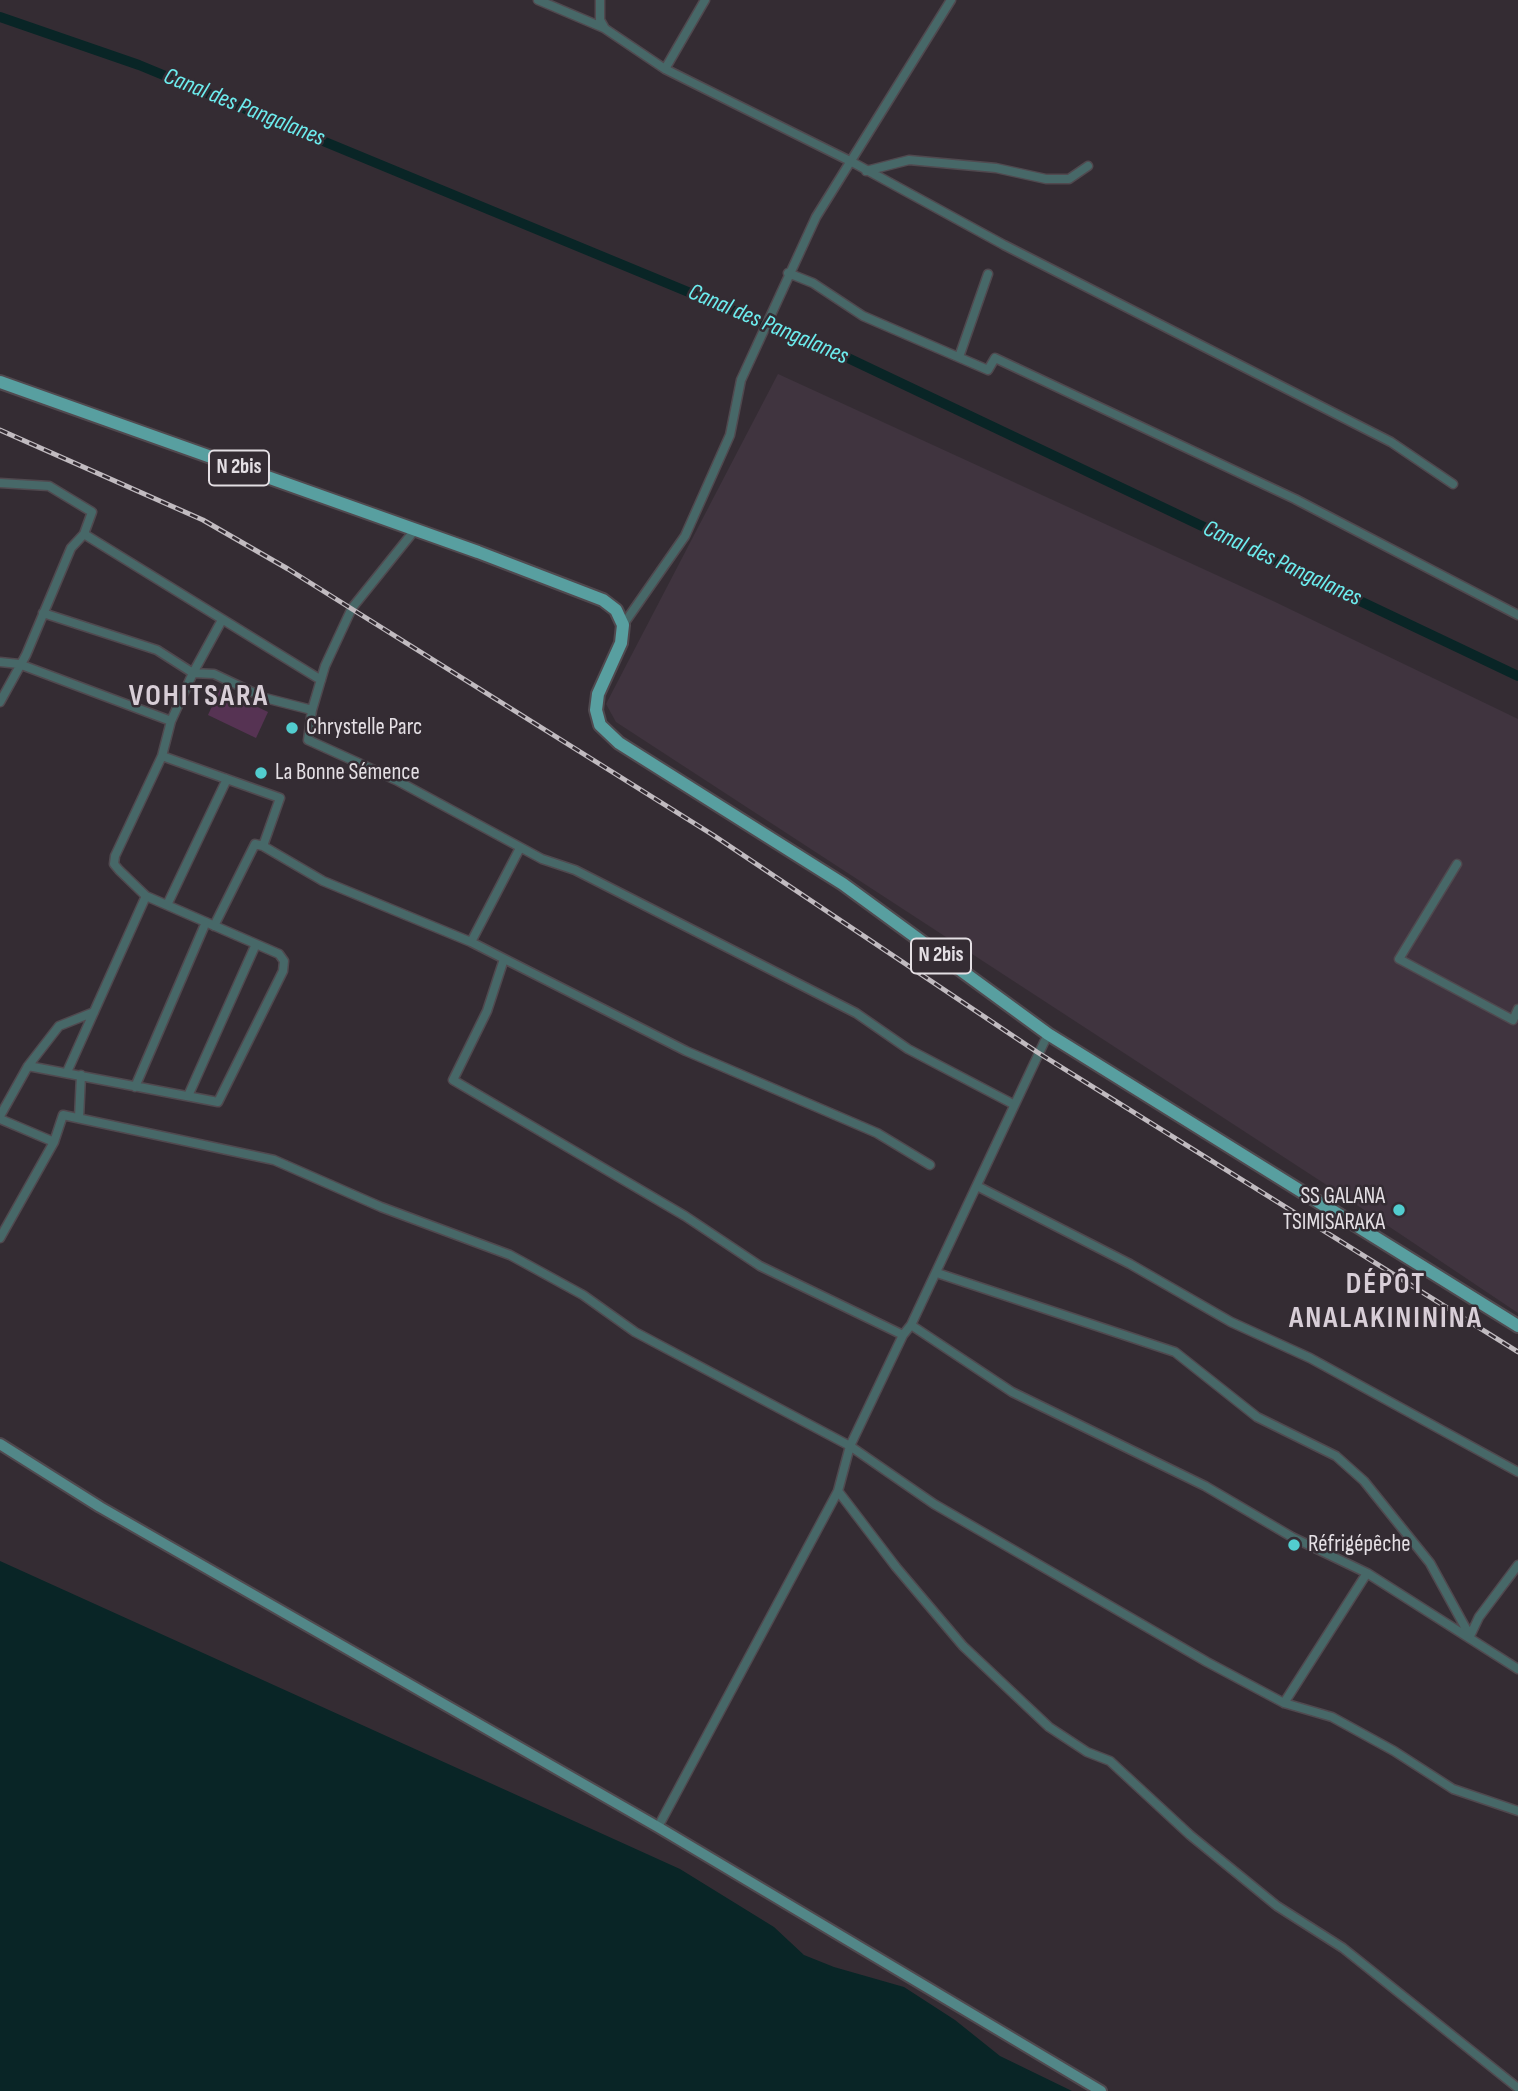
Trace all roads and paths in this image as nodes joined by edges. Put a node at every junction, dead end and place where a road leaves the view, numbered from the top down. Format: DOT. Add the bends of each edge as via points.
graph roads {
  1 [pos="538,0"];
  2 [pos="600,0"];
  3 [pos="705,0"];
  4 [pos="951,0"];
  5 [pos="604,28"];
  6 [pos="665,69"];
  7 [pos="852,162"];
  8 [pos="1088,166"];
  9 [pos="866,171"];
  10 [pos="788,273"];
  11 [pos="988,274"];
  12 [pos="959,357"];
  13 [pos="0,382"];
  14 [pos="0,482"];
  15 [pos="1453,484"];
  16 [pos="414,531"];
  17 [pos="84,534"];
  18 [pos="43,612"];
  19 [pos="1518,615"];
  20 [pos="222,621"];
  21 [pos="623,625"];
  22 [pos="0,662"];
  23 [pos="19,664"];
  24 [pos="192,673"];
  25 [pos="321,680"];
  26 [pos="0,702"];
  27 [pos="312,710"];
  28 [pos="171,721"];
  29 [pos="162,756"];
  30 [pos="226,779"];
  31 [pos="263,846"];
  32 [pos="520,848"];
  33 [pos="1457,864"];
  34 [pos="146,896"];
  35 [pos="167,905"];
  36 [pos="210,924"];
  37 [pos="471,942"];
  38 [pos="256,944"];
  39 [pos="504,960"];
  40 [pos="1518,1009"];
  41 [pos="94,1012"];
  42 [pos="1048,1034"];
  43 [pos="28,1066"];
  44 [pos="67,1072"];
  45 [pos="81,1075"];
  46 [pos="135,1087"];
  47 [pos="188,1096"];
  48 [pos="1013,1104"];
  49 [pos="0,1117"];
  50 [pos="79,1118"];
  51 [pos="54,1142"];
  52 [pos="930,1165"];
  53 [pos="977,1186"];
  54 [pos="0,1238"];
  55 [pos="937,1272"];
  56 [pos="911,1325"];
  57 [pos="1518,1326"];
  58 [pos="903,1335"];
  59 [pos="0,1444"];
  60 [pos="850,1446"];
  61 [pos="1518,1472"];
  62 [pos="838,1491"];
  63 [pos="1518,1565"];
  64 [pos="1367,1573"];
  65 [pos="1470,1636"];
  66 [pos="1518,1669"];
  67 [pos="1284,1703"];
  68 [pos="1518,1811"];
  69 [pos="658,1827"];
  70 [pos="1518,2088"];
  71 [pos="1101,2091"];
  1 -- 5 [label="street"];
  2 -- 5 [label="street"];
  3 -- 6 [label="street"];
  4 -- 7 [label="street"];
  5 -- 6 [label="street"];
  6 -- 7 [label="street"];
  7 -- 9 [label="street"];
  7 -- 10 [label="street" via="816,217"];
  8 -- 9 [label="street" via="1069,179 909,160"];
  9 -- 15 [label="street" via="1391,442"];
  10 -- 12 [label="street" via="813,283 863,316"];
  10 -- 21 [label="street" via="741,380 730,435 685,536"];
  11 -- 12 [label="street"];
  12 -- 19 [label="street" via="988,370 995,358 1295,499"];
  13 -- 16 [label="main road, N 2bis"];
  14 -- 17 [label="street" via="49,486 92,512"];
  16 -- 21 [label="main road, N 2bis" via="603,600 616,610"];
  16 -- 25 [label="street" via="355,603"];
  17 -- 18 [label="street" via="71,548"];
  17 -- 20 [label="street"];
  18 -- 23 [label="street"];
  18 -- 24 [label="street" via="157,650"];
  20 -- 24 [label="street"];
  20 -- 25 [label="street"];
  21 -- 42 [label="main road, N 2bis" via="621,643 597,694 600,725 619,743 843,884"];
  22 -- 23 [label="street"];
  23 -- 26 [label="street"];
  23 -- 28 [label="street"];
  24 -- 27 [label="street" via="214,674 265,698"];
  24 -- 28 [label="street"];
  25 -- 27 [label="street"];
  27 -- 32 [label="street" via="308,740 396,780"];
  28 -- 29 [label="street"];
  29 -- 30 [label="street"];
  29 -- 34 [label="street" via="114,864"];
  30 -- 31 [label="street" via="280,798"];
  30 -- 35 [label="street"];
  31 -- 36 [label="street" via="255,844"];
  31 -- 37 [label="street" via="323,881"];
  32 -- 37 [label="street"];
  32 -- 48 [label="street" via="575,870 856,1013 908,1049"];
  33 -- 40 [label="street" via="1399,959 1513,1020"];
  34 -- 35 [label="street"];
  34 -- 41 [label="street"];
  35 -- 36 [label="street"];
  36 -- 38 [label="street"];
  36 -- 46 [label="street"];
  37 -- 39 [label="street"];
  38 -- 47 [label="street"];
  38 -- 47 [label="street" via="279,954 283,971 218,1102"];
  39 -- 52 [label="street" via="674,1046 877,1133"];
  39 -- 58 [label="street" via="487,1011 453,1080 685,1216 760,1266"];
  41 -- 43 [label="street" via="59,1026"];
  41 -- 44 [label="street"];
  42 -- 48 [label="street"];
  42 -- 57 [label="main road, N 2bis"];
  43 -- 44 [label="street"];
  43 -- 49 [label="street"];
  44 -- 45 [label="street"];
  45 -- 46 [label="street"];
  45 -- 50 [label="street"];
  46 -- 47 [label="street"];
  48 -- 53 [label="street"];
  49 -- 51 [label="street"];
  50 -- 51 [label="street" via="63,1115"];
  50 -- 60 [label="street" via="274,1160 510,1255 583,1295 635,1332"];
  51 -- 54 [label="street"];
  53 -- 55 [label="street"];
  53 -- 61 [label="street" via="1231,1322 1310,1357"];
  55 -- 56 [label="street"];
  55 -- 65 [label="street" via="1175,1352 1257,1418 1336,1456 1364,1481 1430,1563"];
  56 -- 58 [label="street"];
  56 -- 64 [label="street" via="1013,1392 1205,1486 1292,1537"];
  58 -- 60 [label="street"];
  59 -- 69 [label="main road" via="100,1507"];
  60 -- 62 [label="street"];
  60 -- 67 [label="street" via="968,1524"];
  62 -- 69 [label="street"];
  62 -- 70 [label="street" via="963,1646 1049,1727 1110,1761 1277,1906 1343,1948"];
  63 -- 65 [label="street"];
  64 -- 65 [label="street"];
  64 -- 67 [label="street"];
  65 -- 66 [label="street"];
  67 -- 68 [label="street" via="1332,1717 1453,1789"];
  69 -- 71 [label="main road"];
}
